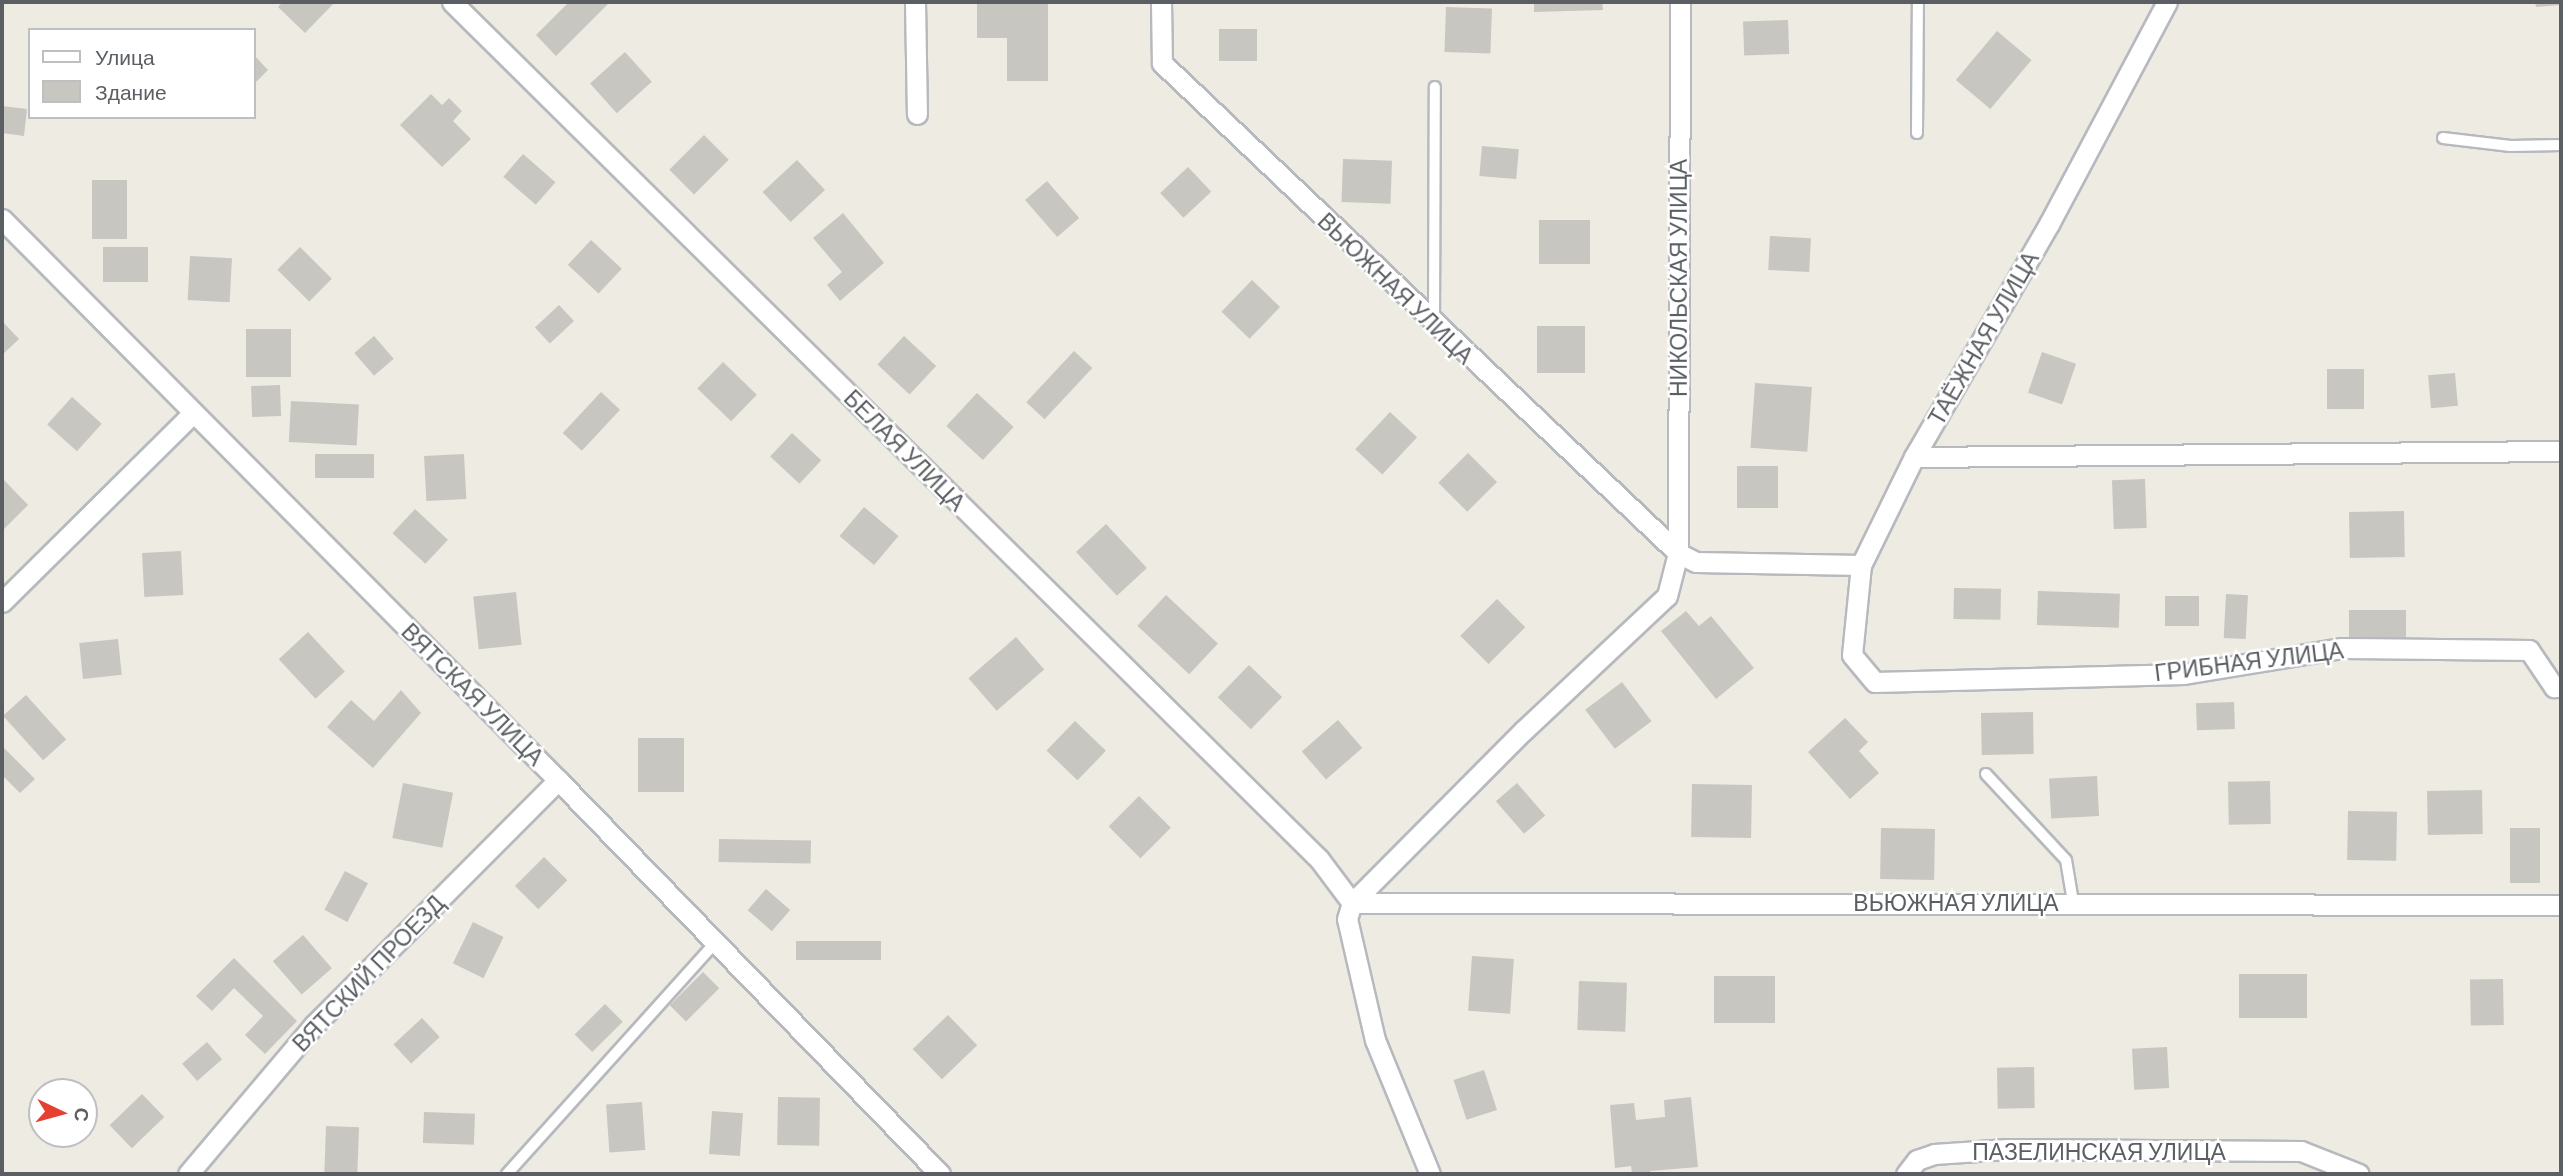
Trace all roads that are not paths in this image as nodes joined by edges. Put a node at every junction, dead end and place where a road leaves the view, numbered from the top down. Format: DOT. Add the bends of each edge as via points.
graph roads {
  1 [pos="452,2"];
  2 [pos="915,2"];
  3 [pos="1161,2"];
  4 [pos="1680,2"];
  5 [pos="1918,2"];
  6 [pos="2167,2"];
  7 [pos="1436,87"];
  8 [pos="917,114"];
  9 [pos="1917,133"];
  10 [pos="2443,138"];
  11 [pos="2561,145"];
  12 [pos="2,219"];
  13 [pos="1434,325"];
  14 [pos="193,412"];
  15 [pos="2561,452"];
  16 [pos="1914,457"];
  17 [pos="1678,553"];
  18 [pos="1861,565"];
  19 [pos="2,602"];
  20 [pos="1875,681"];
  21 [pos="2561,687"];
  22 [pos="1986,774"];
  23 [pos="558,780"];
  24 [pos="2073,902"];
  25 [pos="1352,903"];
  26 [pos="2561,905"];
  27 [pos="715,943"];
  28 [pos="188,1174"];
  29 [pos="507,1174"];
  30 [pos="940,1174"];
  31 [pos="1430,1174"];
  32 [pos="1906,1174"];
  33 [pos="2359,1174"];
  1 -- 25 [label="street, БЕЛАЯ УЛИЦА" via="1320,859"];
  2 -- 8 [label="street"];
  3 -- 13 [label="street, ВЬЮЖНАЯ УЛИЦА" via="1161,63"];
  4 -- 17 [label="street, НИКОЛЬСКАЯ УЛИЦА"];
  5 -- 9 [label="lane"];
  6 -- 16 [label="street, ТАЁЖНАЯ УЛИЦА" via="2049,224"];
  7 -- 13 [label="lane"];
  10 -- 11 [label="lane" via="2511,146"];
  12 -- 14 [label="street, ВЯТСКАЯ УЛИЦА"];
  13 -- 17 [label="street, ВЬЮЖНАЯ УЛИЦА"];
  14 -- 19 [label="street"];
  14 -- 23 [label="street, ВЯТСКАЯ УЛИЦА"];
  15 -- 16 [label="street"];
  16 -- 18 [label="street, ТАЁЖНАЯ УЛИЦА"];
  17 -- 18 [label="street" via="1696,562"];
  17 -- 25 [label="street, НИКОЛЬСКАЯ УЛИЦА" via="1667,596 1523,731"];
  18 -- 20 [label="street, ТАЁЖНАЯ УЛИЦА" via="1852,655"];
  20 -- 21 [label="street, ГРИБНАЯ УЛИЦА" via="2184,674 2341,648 2529,650 2554,687"];
  22 -- 24 [label="lane" via="2066,860"];
  23 -- 27 [label="street, ВЯТСКАЯ УЛИЦА"];
  23 -- 28 [label="street, ВЯТСКИЙ ПРОЕЗД" via="314,1025"];
  24 -- 25 [label="street, ВЬЮЖНАЯ УЛИЦА"];
  24 -- 26 [label="street, ВЬЮЖНАЯ УЛИЦА"];
  25 -- 31 [label="street" via="1346,919 1375,1040"];
  27 -- 29 [label="lane"];
  27 -- 30 [label="street, ВЯТСКАЯ УЛИЦА"];
  32 -- 33 [label="street, ПАЗЕЛИНСКАЯ УЛИЦА" via="1917,1160 1934,1154 1984,1151 2301,1151"];
}
